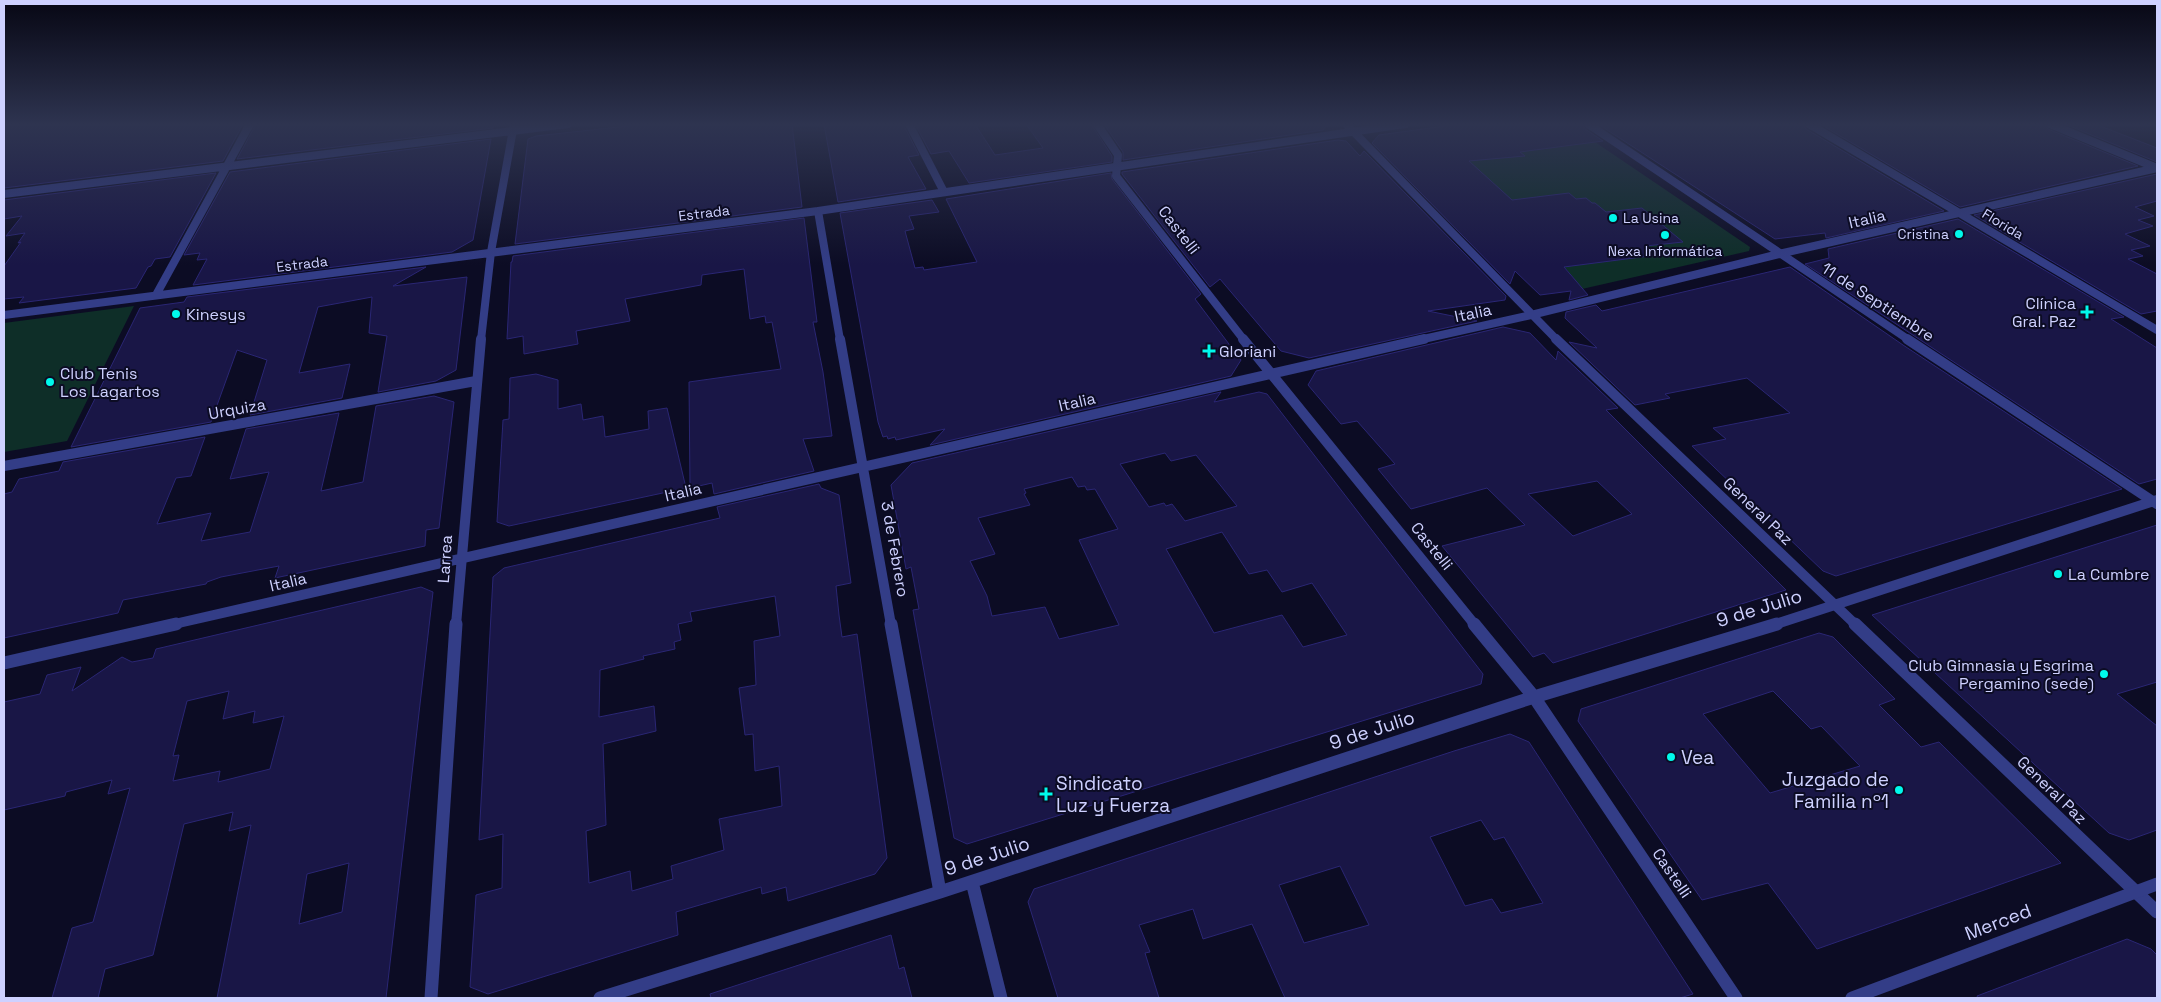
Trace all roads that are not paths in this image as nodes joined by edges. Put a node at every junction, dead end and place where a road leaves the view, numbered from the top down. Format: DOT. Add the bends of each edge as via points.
graph roads {
  1 [pos="190,171"];
  2 [pos="225,171"];
  3 [pos="505,171"];
  4 [pos="933,171"];
  5 [pos="1085,171"];
  6 [pos="1117,171"];
  7 [pos="1391,171"];
  8 [pos="1657,171"];
  9 [pos="1888,171"];
  10 [pos="2145,171"];
  11 [pos="944,192"];
  12 [pos="4,194"];
  13 [pos="818,211"];
  14 [pos="1961,214"];
  15 [pos="491,252"];
  16 [pos="1779,254"];
  17 [pos="156,295"];
  18 [pos="4,315"];
  19 [pos="1531,315"];
  20 [pos="2157,330"];
  21 [pos="1270,373"];
  22 [pos="476,381"];
  23 [pos="4,466"];
  24 [pos="862,467"];
  25 [pos="2156,502"];
  26 [pos="461,557"];
  27 [pos="1836,606"];
  28 [pos="4,663"];
  29 [pos="1534,697"];
  30 [pos="972,882"];
  31 [pos="2157,884"];
  32 [pos="2136,891"];
  33 [pos="940,892"];
  34 [pos="2157,912"];
  35 [pos="431,998"];
  36 [pos="600,998"];
  37 [pos="1001,998"];
  38 [pos="1736,998"];
  39 [pos="1852,998"];
  1 -- 12 [label="street"];
  2 -- 17 [label="street"];
  3 -- 15 [label="street, Larrea"];
  4 -- 11 [label="street"];
  5 -- 11 [label="street, Estrada"];
  6 -- 21 [label="street, Castelli" via="1116,176"];
  7 -- 19 [label="street, General Paz"];
  8 -- 16 [label="street, 11 de Septiembre"];
  9 -- 14 [label="street, Florida"];
  10 -- 14 [label="street, Italia"];
  11 -- 13 [label="street, Estrada"];
  13 -- 15 [label="street, Estrada"];
  13 -- 24 [label="street, 3 de Febrero"];
  14 -- 16 [label="street, Italia"];
  14 -- 20 [label="street, Florida"];
  15 -- 17 [label="street, Estrada"];
  15 -- 22 [label="street, Larrea"];
  16 -- 19 [label="street, Italia"];
  16 -- 25 [label="street, 11 de Septiembre"];
  17 -- 18 [label="street, Estrada"];
  19 -- 21 [label="street, Italia"];
  19 -- 27 [label="street, General Paz"];
  21 -- 24 [label="street, Italia"];
  21 -- 29 [label="street, Castelli"];
  22 -- 23 [label="street, Urquiza"];
  22 -- 26 [label="street, Larrea"];
  24 -- 26 [label="street, Italia"];
  24 -- 33 [label="street, 3 de Febrero"];
  25 -- 27 [label="street, 9 de Julio"];
  26 -- 28 [label="street, Italia"];
  26 -- 35 [label="street, Larrea"];
  27 -- 29 [label="street, 9 de Julio"];
  27 -- 32 [label="street, General Paz"];
  29 -- 30 [label="street, 9 de Julio"];
  29 -- 38 [label="street, Castelli"];
  30 -- 33 [label="street, 9 de Julio"];
  30 -- 37 [label="street"];
  31 -- 32 [label="street, Merced"];
  32 -- 34 [label="street, General Paz"];
  32 -- 39 [label="street, Merced"];
  33 -- 36 [label="street, 9 de Julio"];
}
